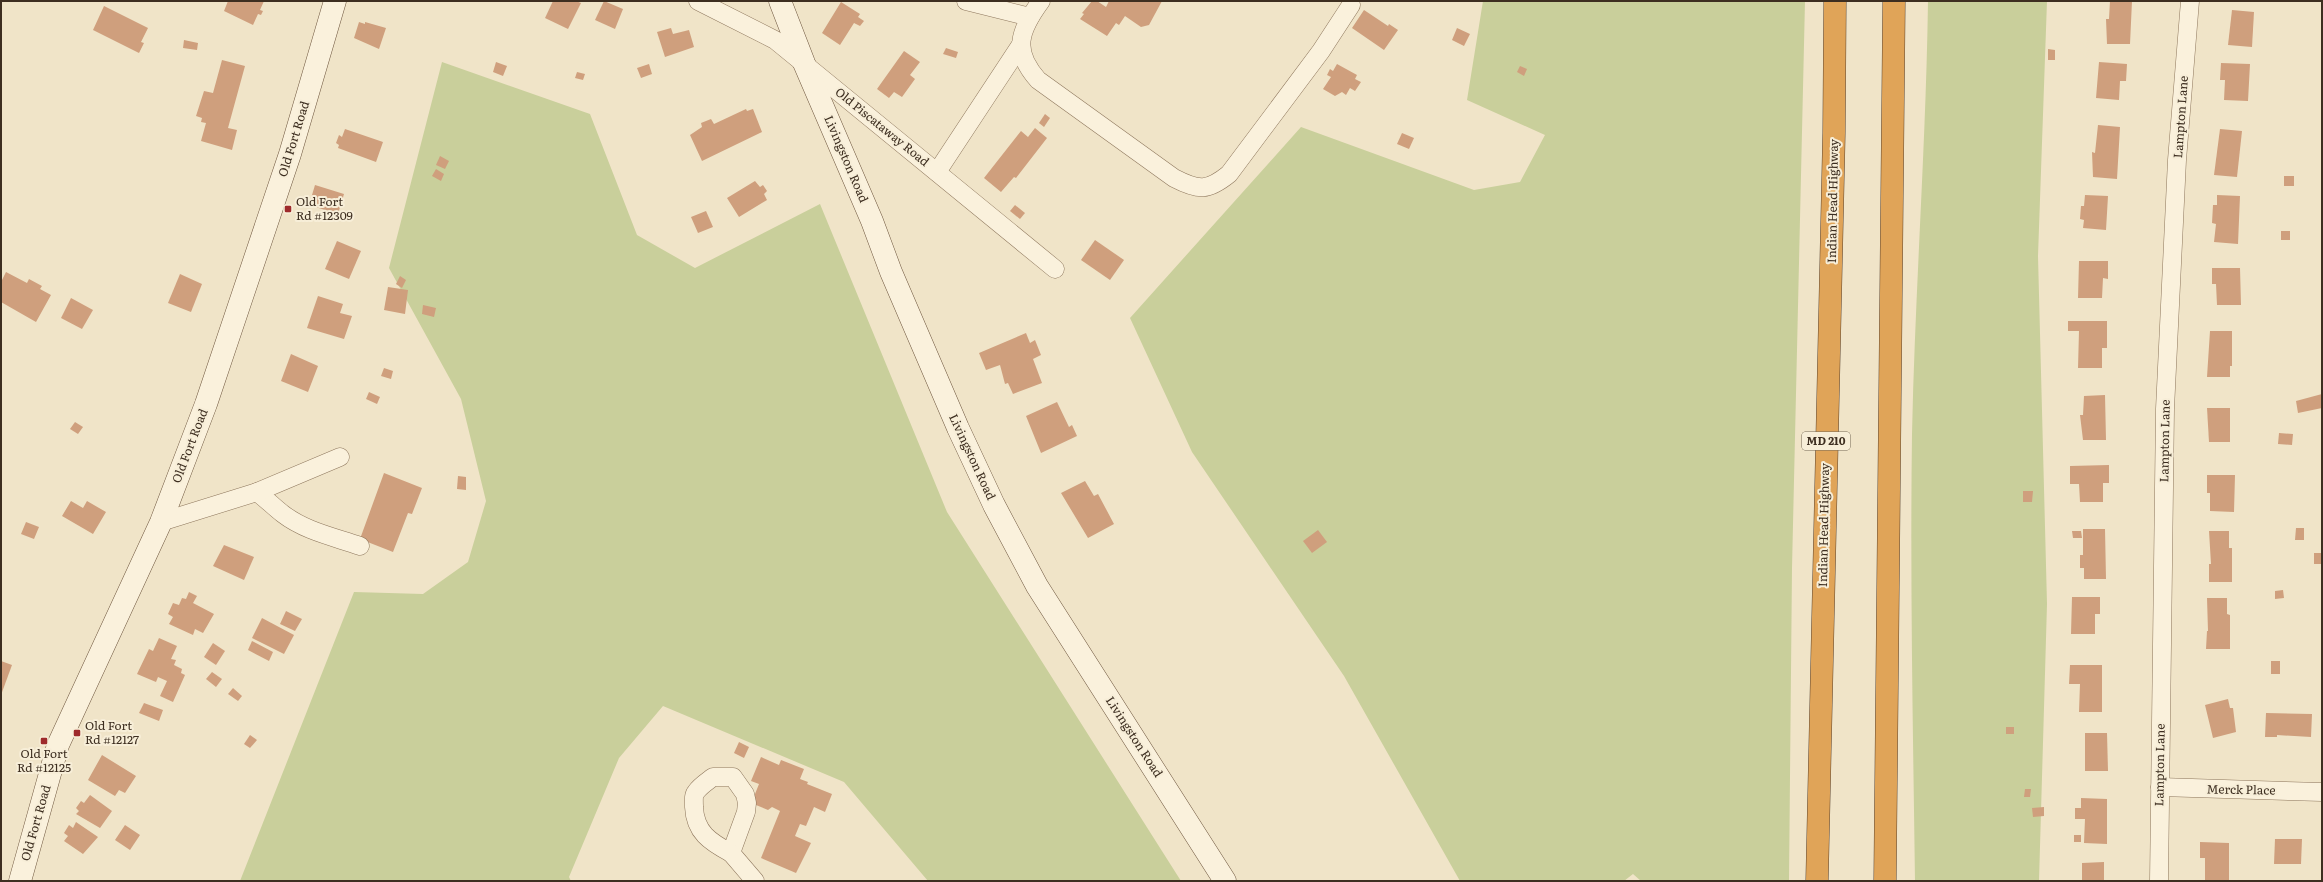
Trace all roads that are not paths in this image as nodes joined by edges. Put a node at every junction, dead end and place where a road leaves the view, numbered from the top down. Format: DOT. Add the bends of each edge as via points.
graph roads {
  1 [pos="335,1"];
  2 [pos="698,1"];
  3 [pos="780,1"];
  4 [pos="966,1"];
  5 [pos="1041,1"];
  6 [pos="1835,1"];
  7 [pos="1894,1"];
  8 [pos="2190,1"];
  9 [pos="1351,5"];
  10 [pos="1030,17"];
  11 [pos="1020,46"];
  12 [pos="804,63"];
  13 [pos="937,172"];
  14 [pos="1055,269"];
  15 [pos="340,457"];
  16 [pos="258,492"];
  17 [pos="161,522"];
  18 [pos="360,546"];
  19 [pos="2160,787"];
  20 [pos="2322,792"];
  21 [pos="731,853"];
  22 [pos="20,881"];
  23 [pos="755,881"];
  24 [pos="1225,881"];
  25 [pos="1817,881"];
  26 [pos="1885,881"];
  27 [pos="2159,881"];
  1 -- 17 [label="main road, Old Fort Road" via="290,154 238,311"];
  2 -- 12 [label="street, Old Piscataway Road" via="768,36"];
  3 -- 12 [label="main road, Livingston Road"];
  4 -- 10 [label="street"];
  5 -- 10 [label="street"];
  6 -- 25 [label="highway, Indian Head Highway / MD 210"];
  7 -- 26 [label="highway"];
  8 -- 19 [label="street, Lampton Lane" via="2177,160 2165,408"];
  9 -- 11 [label="street" via="1321,51 1229,174 1204,189 1187,185 1174,178 1038,80 1023,60"];
  10 -- 11 [label="street"];
  11 -- 13 [label="street"];
  12 -- 13 [label="street, Old Piscataway Road"];
  12 -- 24 [label="main road, Livingston Road" via="955,421 994,505 1037,586"];
  13 -- 14 [label="street, Old Piscataway Road"];
  15 -- 16 [label="street"];
  16 -- 17 [label="street"];
  16 -- 18 [label="street" via="284,515 312,530"];
  17 -- 22 [label="main road, Old Fort Road" via="58,745"];
  19 -- 20 [label="street, Merck Place"];
  19 -- 27 [label="street, Lampton Lane"];
  21 -- 23 [label="street"];
}
